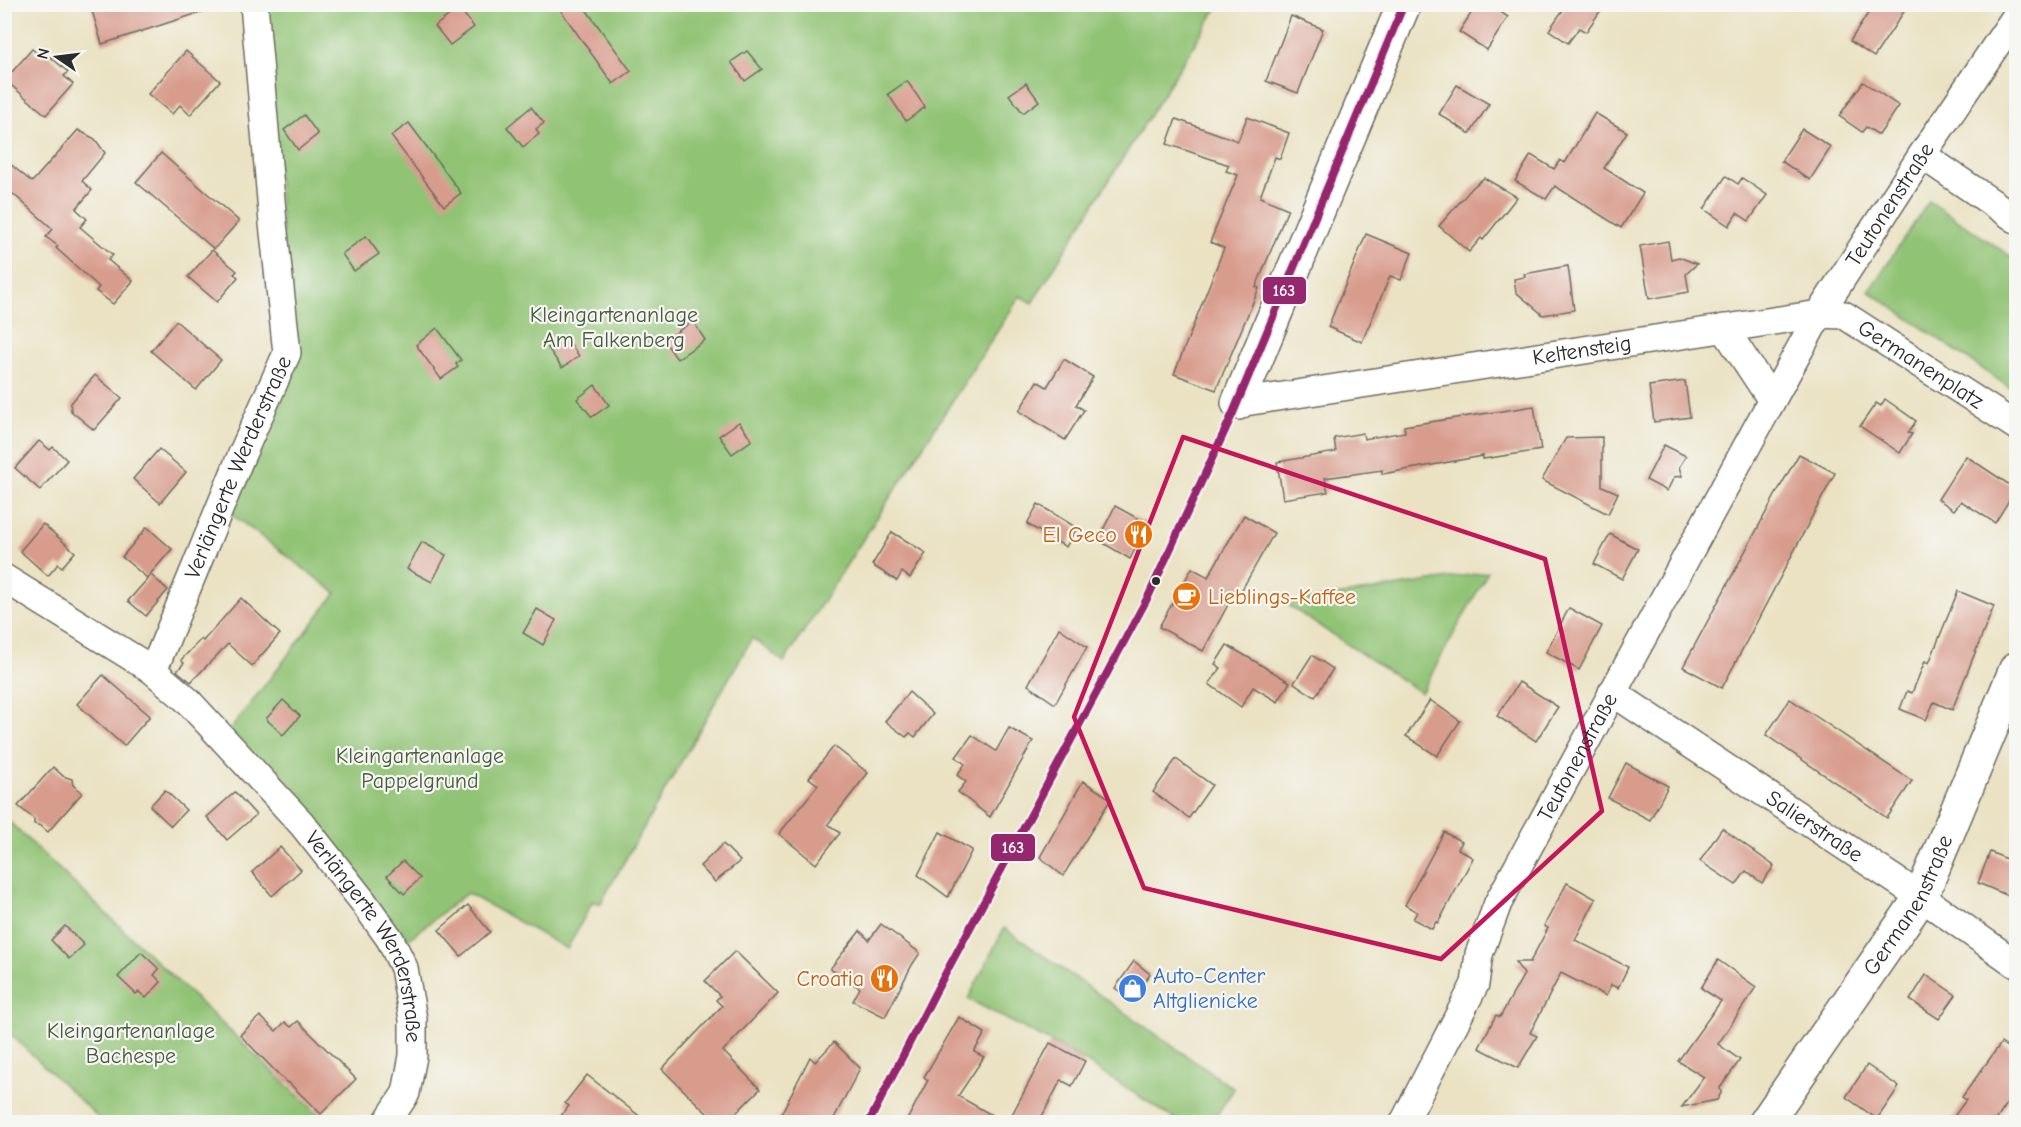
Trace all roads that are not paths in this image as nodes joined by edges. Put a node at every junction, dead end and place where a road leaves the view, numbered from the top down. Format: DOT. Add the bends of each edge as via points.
graph roads {
  1 [pos="254,4"];
  2 [pos="1404,4"];
  3 [pos="2016,16"];
  4 [pos="1922,155"];
  5 [pos="2016,219"];
  6 [pos="1819,314"];
  7 [pos="1724,328"];
  8 [pos="1771,399"];
  9 [pos="1238,403"];
  10 [pos="2016,426"];
  11 [pos="4,578"];
  12 [pos="151,669"];
  13 [pos="2016,669"];
  14 [pos="1612,692"];
  15 [pos="1921,897"];
  16 [pos="2016,963"];
  17 [pos="387,1122"];
  18 [pos="1404,1122"];
  19 [pos="1766,1122"];
  1 -- 12 [label="street, Verlängerte Werderstraße" via="287,353"];
  2 -- 9 [label="street"];
  3 -- 4 [label="street, Teutonenstraße"];
  4 -- 5 [label="street"];
  4 -- 6 [label="street, Teutonenstraße"];
  6 -- 7 [label="street, Keltensteig"];
  6 -- 8 [label="street, Teutonenstraße"];
  6 -- 10 [label="street, Germanenplatz" via="1844,315"];
  7 -- 8 [label="street"];
  7 -- 9 [label="street, Keltensteig"];
  8 -- 14 [label="street, Teutonenstraße"];
  11 -- 12 [label="street, Verlängerte Werderstraße"];
  12 -- 17 [label="street, Verlängerte Werderstraße" via="187,700 302,824 390,939 404,968 413,1019 413,1047 406,1093"];
  13 -- 15 [label="street, Germanenstraße"];
  14 -- 15 [label="street, Salierstraße"];
  14 -- 18 [label="street, Teutonenstraße" via="1498,903 1479,954 1475,984"];
  15 -- 16 [label="street, Salierstraße"];
  15 -- 19 [label="street, Germanenstraße"];
}
